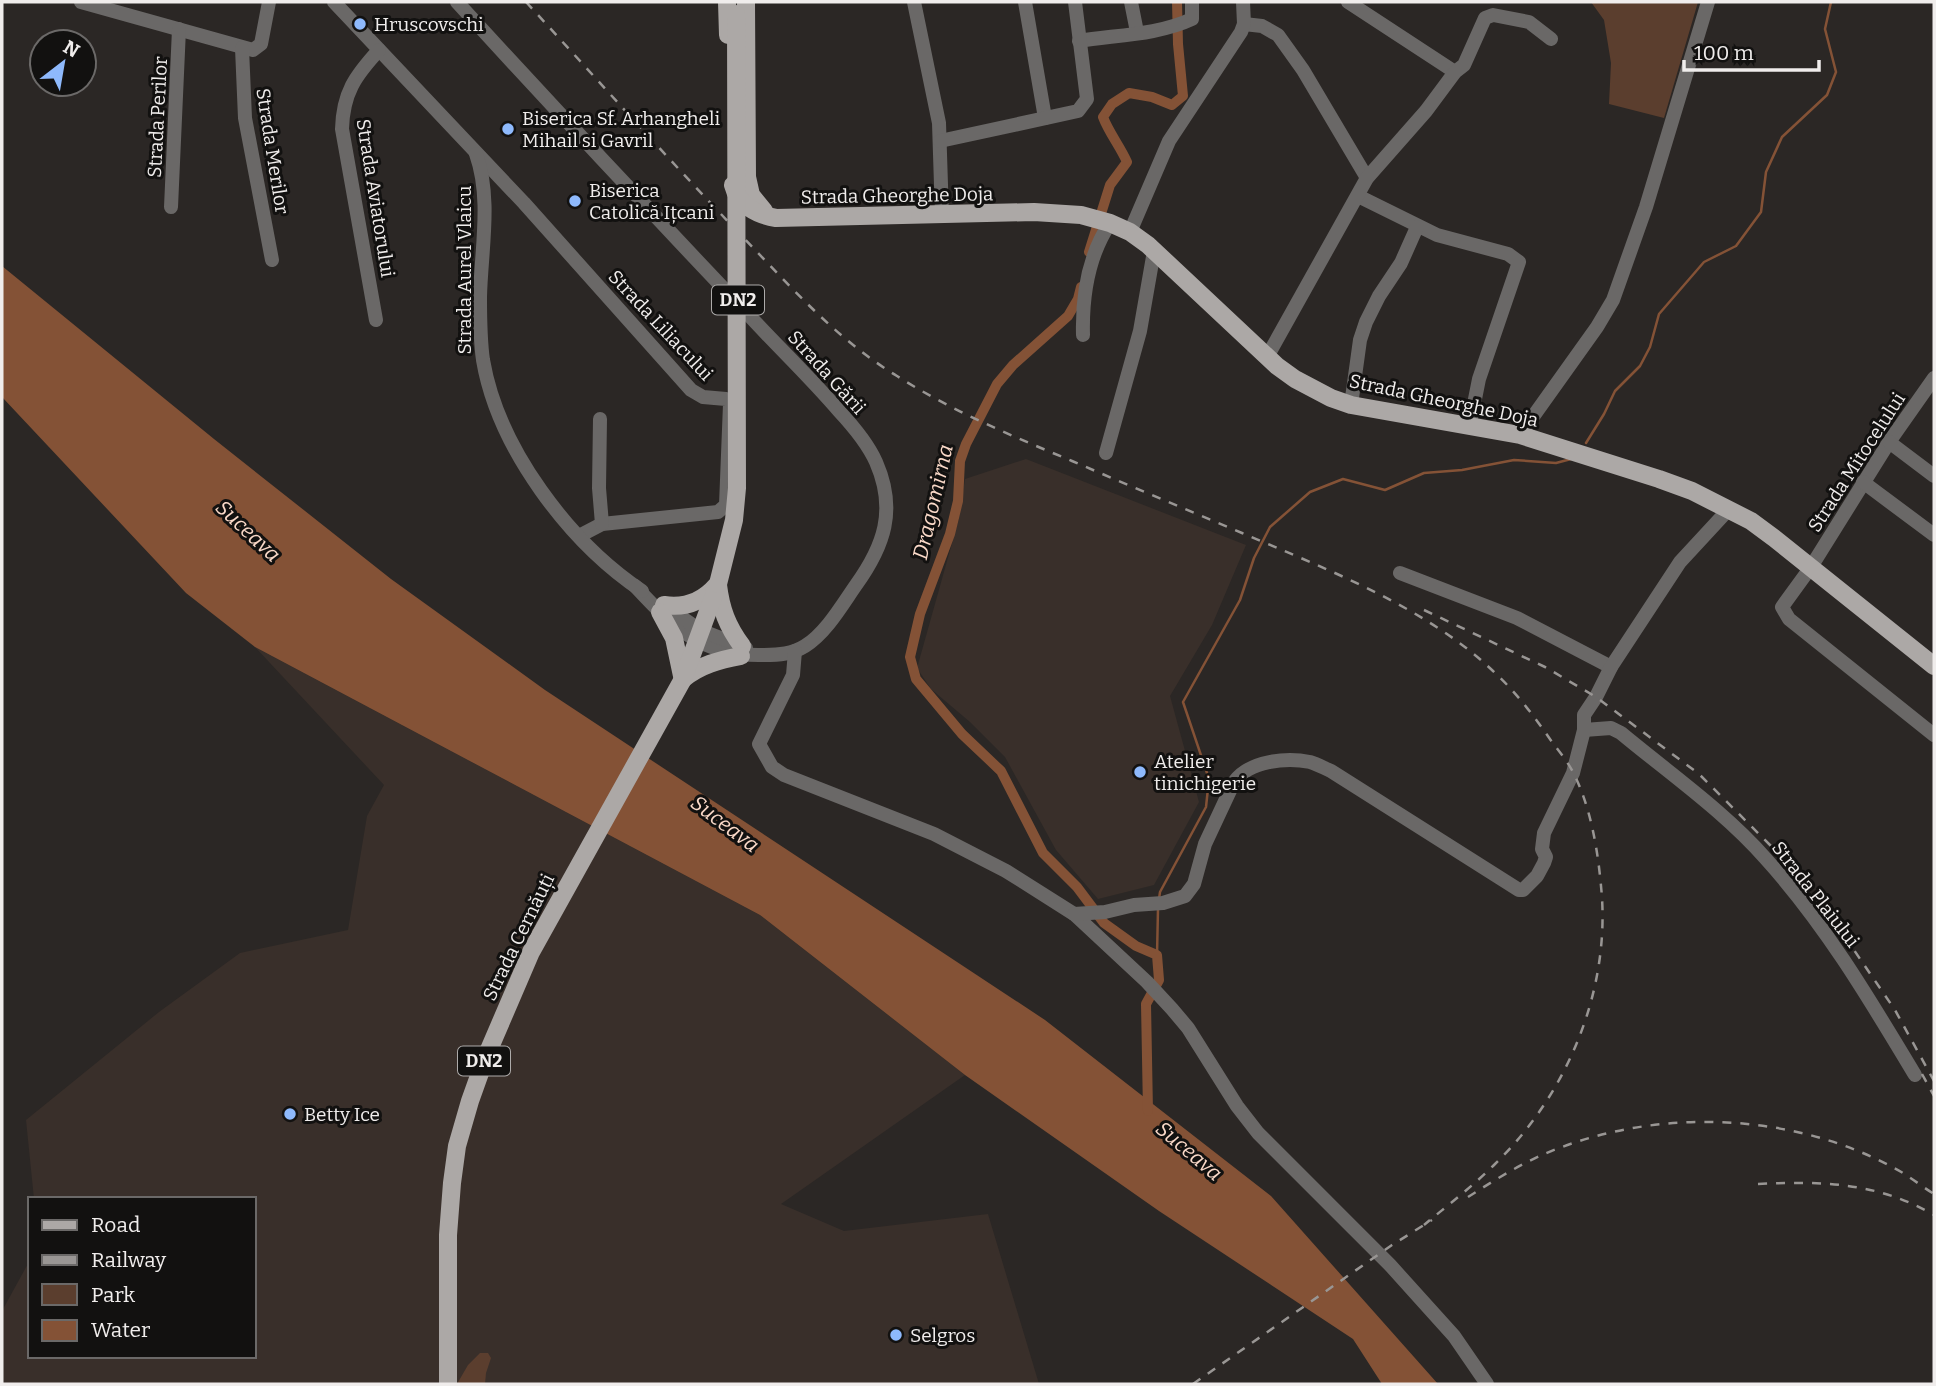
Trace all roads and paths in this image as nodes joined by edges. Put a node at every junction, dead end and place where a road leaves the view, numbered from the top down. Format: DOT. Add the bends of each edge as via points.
graph roads {
  1 [pos="81,2"];
  2 [pos="269,2"];
  3 [pos="334,2"];
  4 [pos="457,2"];
  5 [pos="727,2"];
  6 [pos="736,2"];
  7 [pos="746,2"];
  8 [pos="914,2"];
  9 [pos="1025,2"];
  10 [pos="1075,2"];
  11 [pos="1131,2"];
  12 [pos="1192,2"];
  13 [pos="1243,2"];
  14 [pos="1348,2"];
  15 [pos="1708,2"];
  16 [pos="1244,24"];
  17 [pos="180,29"];
  18 [pos="1137,32"];
  19 [pos="1551,39"];
  20 [pos="1079,41"];
  21 [pos="242,48"];
  22 [pos="379,50"];
  23 [pos="1455,72"];
  24 [pos="1045,118"];
  25 [pos="940,141"];
  26 [pos="474,150"];
  27 [pos="1367,178"];
  28 [pos="1358,196"];
  29 [pos="172,207"];
  30 [pos="942,216"];
  31 [pos="775,218"];
  32 [pos="1102,221"];
  33 [pos="1417,227"];
  34 [pos="1130,232"];
  35 [pos="1154,251"];
  36 [pos="272,260"];
  37 [pos="376,320"];
  38 [pos="1083,335"];
  39 [pos="1267,358"];
  40 [pos="1934,379"];
  41 [pos="1351,404"];
  42 [pos="600,419"];
  43 [pos="1470,425"];
  44 [pos="1520,435"];
  45 [pos="1889,442"];
  46 [pos="1106,453"];
  47 [pos="1934,476"];
  48 [pos="1863,482"];
  49 [pos="1729,509"];
  50 [pos="602,524"];
  51 [pos="1934,535"];
  52 [pos="579,536"];
  53 [pos="1811,567"];
  54 [pos="1400,573"];
  55 [pos="718,584"];
  56 [pos="662,608"];
  57 [pos="698,635"];
  58 [pos="742,651"];
  59 [pos="795,651"];
  60 [pos="1934,666"];
  61 [pos="1611,667"];
  62 [pos="683,679"];
  63 [pos="1584,730"];
  64 [pos="1934,735"];
  65 [pos="1074,914"];
  66 [pos="1914,1075"];
  67 [pos="448,1235"];
  68 [pos="438,1384"];
  69 [pos="448,1384"];
  70 [pos="1487,1384"];
  1 -- 17 [label="street"];
  2 -- 21 [label="street" via="261,44 253,50"];
  3 -- 22 [label="street, Strada Aurel Vlaicu"];
  4 -- 59 [label="street, Strada Gării" via="818,386 876,462 887,509 877,552 828,623"];
  5 -- 31 [label="main road" via="733,188 750,208"];
  6 -- 55 [label="main road, DN2, bridge" via="737,488"];
  7 -- 31 [label="main road" via="748,188 760,208"];
  8 -- 25 [label="street"];
  9 -- 24 [label="street"];
  10 -- 20 [label="street"];
  11 -- 18 [label="street"];
  12 -- 18 [label="street" via="1192,19"];
  13 -- 16 [label="street"];
  14 -- 23 [label="street"];
  15 -- 44 [label="street" via="1613,300"];
  16 -- 27 [label="street" via="1262,26 1278,35"];
  16 -- 34 [label="street" via="1169,141"];
  17 -- 21 [label="street"];
  17 -- 29 [label="street, Strada Perilor"];
  18 -- 20 [label="street"];
  19 -- 23 [label="street" via="1529,22 1489,16 1464,65"];
  20 -- 24 [label="street" via="1087,99 1078,111"];
  21 -- 36 [label="street, Strada Merilor" via="245,118"];
  22 -- 26 [label="street, Strada Aurel Vlaicu"];
  22 -- 37 [label="street, Strada Aviatorului" via="360,71 345,99 342,129"];
  23 -- 27 [label="street"];
  24 -- 25 [label="street"];
  25 -- 30 [label="street"];
  26 -- 50 [label="street, Strada Liliacului" via="691,390 730,404 724,509"];
  26 -- 52 [label="street, Strada Aurel Vlaicu" via="485,193 480,297 484,361 525,467"];
  27 -- 28 [label="street"];
  28 -- 33 [label="street"];
  28 -- 39 [label="street"];
  30 -- 31 [label="main road, Strada Gheorghe Doja"];
  30 -- 32 [label="main road, Strada Gheorghe Doja" via="1034,212"];
  32 -- 34 [label="main road, Strada Gheorghe Doja"];
  32 -- 38 [label="street" via="1083,295"];
  33 -- 41 [label="street" via="1366,322"];
  33 -- 43 [label="street" via="1508,254 1519,262 1479,379"];
  34 -- 35 [label="main road, Strada Gheorghe Doja"];
  35 -- 39 [label="main road, Strada Gheorghe Doja"];
  35 -- 46 [label="street" via="1140,331"];
  39 -- 41 [label="main road, Strada Gheorghe Doja" via="1314,390"];
  40 -- 45 [label="street, Strada Mitocelului"];
  41 -- 43 [label="main road, Strada Gheorghe Doja"];
  42 -- 50 [label="street"];
  43 -- 44 [label="main road, Strada Gheorghe Doja"];
  44 -- 49 [label="main road, Strada Gheorghe Doja" via="1660,479"];
  45 -- 47 [label="street"];
  45 -- 48 [label="street, Strada Mitocelului"];
  48 -- 51 [label="street"];
  48 -- 53 [label="street, Strada Mitocelului"];
  49 -- 53 [label="main road, Strada Gheorghe Doja"];
  49 -- 61 [label="street" via="1680,562"];
  50 -- 52 [label="street, Strada Liliacului"];
  52 -- 56 [label="street, Strada Aurel Vlaicu"];
  53 -- 60 [label="main road, Strada Gheorghe Doja"];
  53 -- 64 [label="street, Strada Mitocelului" via="1783,603 1785,615"];
  54 -- 61 [label="street" via="1517,618"];
  55 -- 56 [label="main road" via="689,604"];
  55 -- 57 [label="main road, DN2"];
  55 -- 58 [label="main road" via="723,614"];
  56 -- 57 [label="street, Strada Aurel Vlaicu" via="671,623"];
  56 -- 62 [label="main road" via="678,649"];
  57 -- 58 [label="street" via="714,648"];
  57 -- 62 [label="main road, DN2"];
  58 -- 59 [label="street" via="763,655"];
  58 -- 62 [label="main road"];
  59 -- 65 [label="street" via="793,675 759,744 772,767 806,785 934,834"];
  61 -- 63 [label="street" via="1584,715"];
  62 -- 67 [label="main road, Strada Cernăuți / DN2" via="520,976 485,1059 457,1146"];
  63 -- 65 [label="street" via="1573,773 1544,833 1544,863 1523,890 1331,771 1310,762 1281,761 1254,766 1238,776 1185,896 1158,904"];
  63 -- 66 [label="street, Strada Plaiului" via="1611,728 1621,733 1765,857 1802,901 1865,992"];
  65 -- 70 [label="street" via="1147,982 1188,1028 1258,1133 1390,1265 1454,1336"];
  67 -- 68 [label="main road, Strada Cernăuți / DN2"];
  67 -- 69 [label="main road, Strada Cernăuți / DN2"];
}
